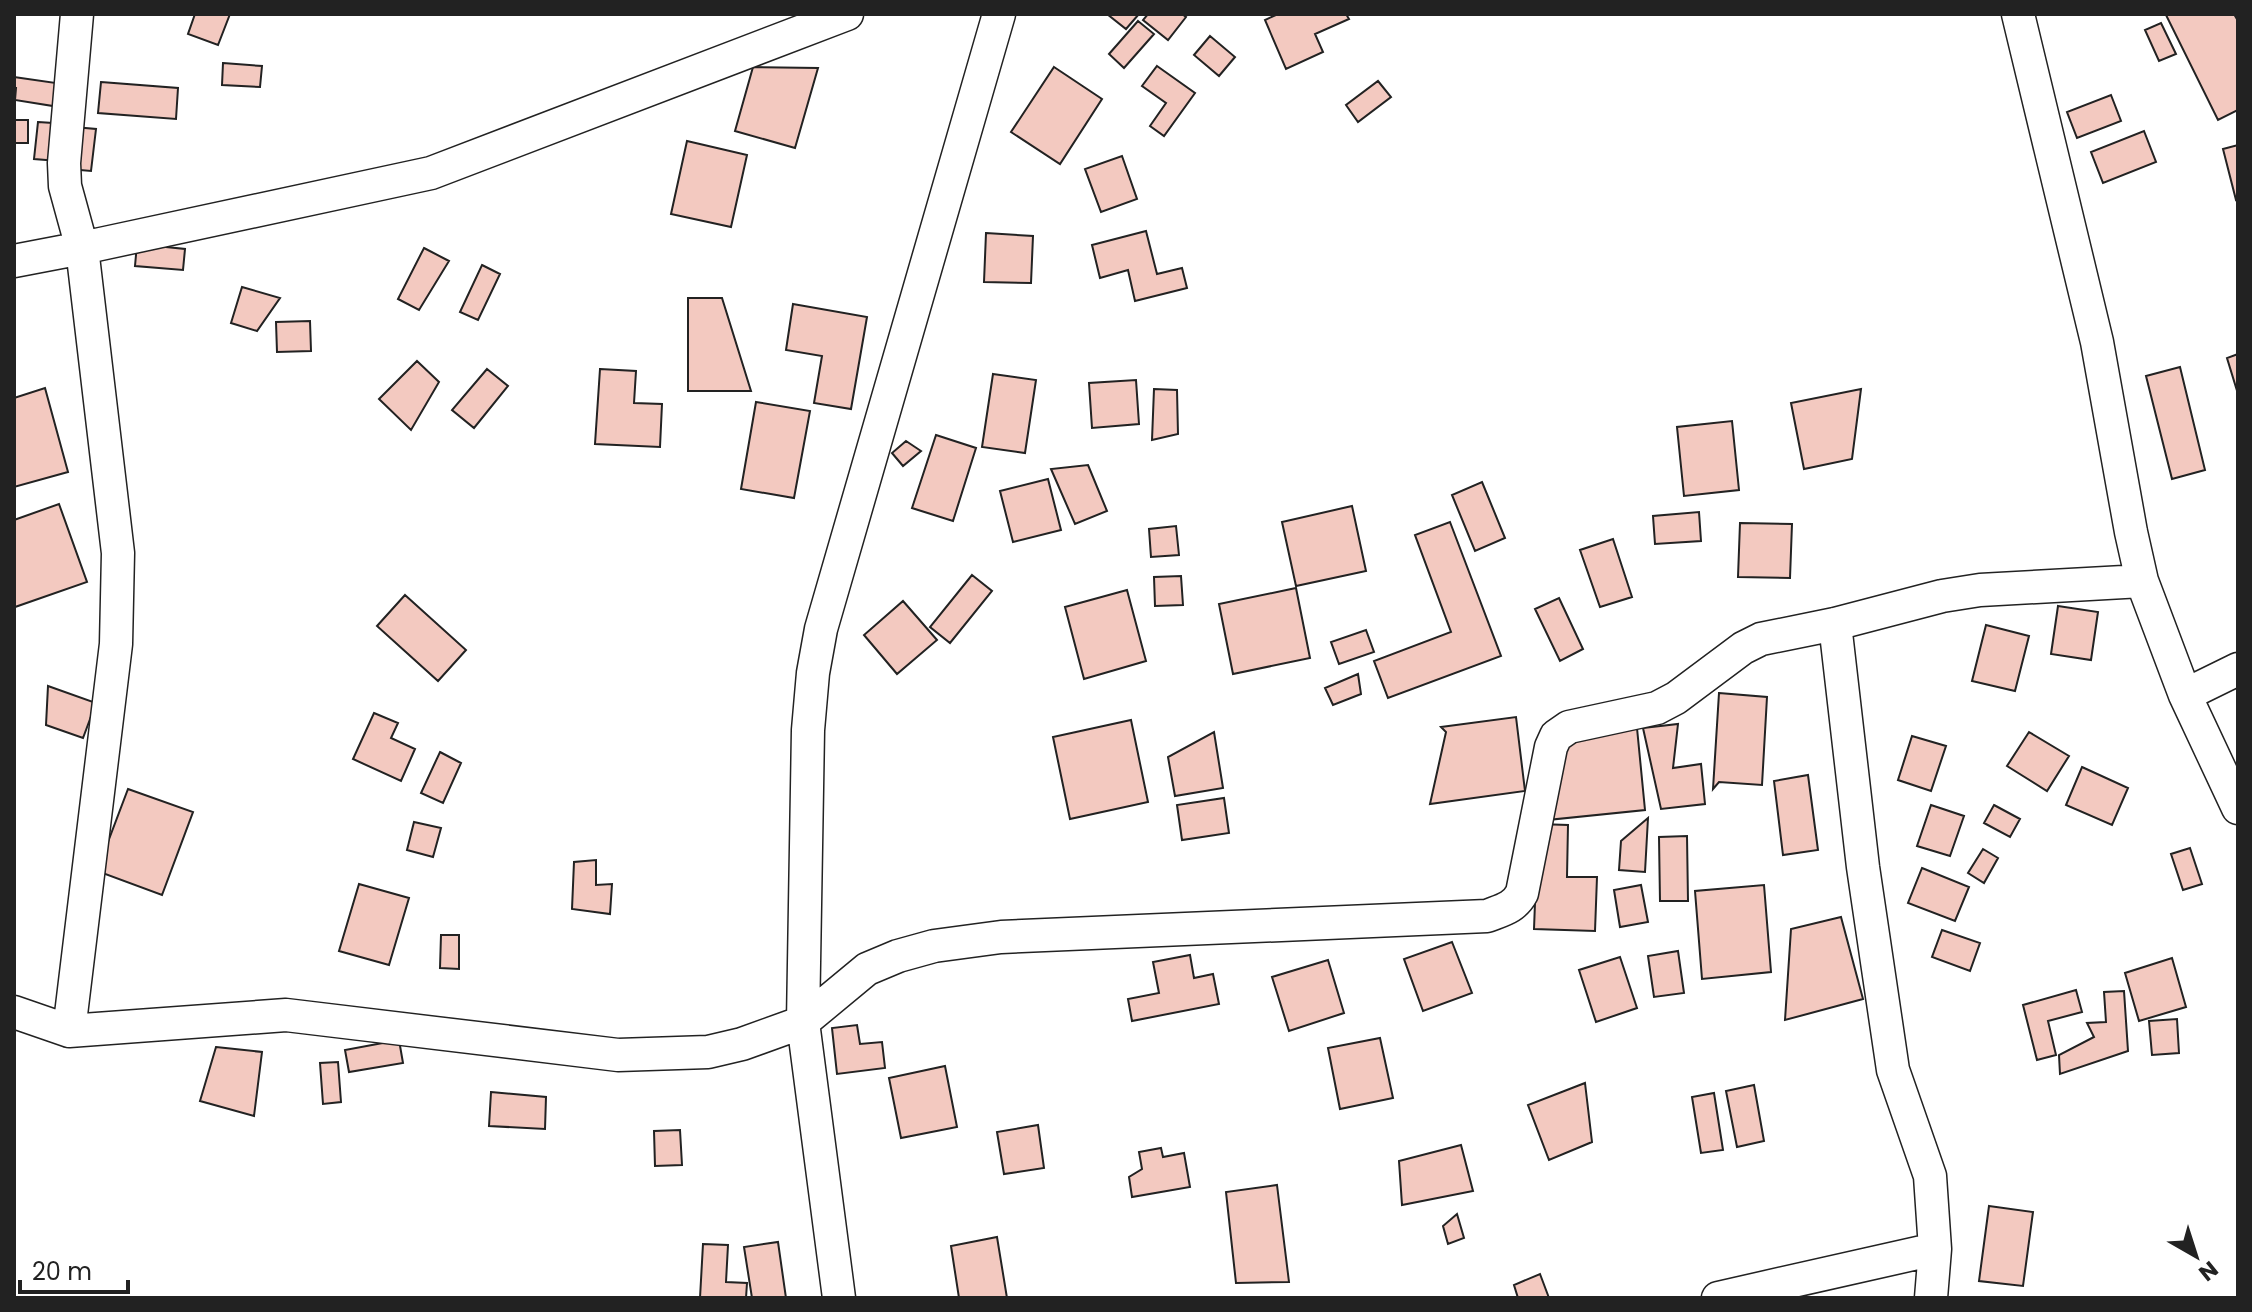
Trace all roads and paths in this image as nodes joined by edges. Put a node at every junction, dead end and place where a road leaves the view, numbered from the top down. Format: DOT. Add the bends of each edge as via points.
graph roads {
  1 [pos="77,14"];
  2 [pos="847,14"];
  3 [pos="999,14"];
  4 [pos="2018,14"];
  5 [pos="82,248"];
  6 [pos="14,261"];
  7 [pos="2142,581"];
  8 [pos="1835,624"];
  9 [pos="2238,669"];
  10 [pos="2185,695"];
  11 [pos="2238,808"];
  12 [pos="14,1012"];
  13 [pos="803,1022"];
  14 [pos="69,1031"];
  15 [pos="1935,1249"];
  16 [pos="839,1298"];
  17 [pos="1718,1298"];
  18 [pos="1931,1298"];
  1 -- 5 [label="street" via="64,163"];
  2 -- 5 [label="street" via="431,173"];
  3 -- 13 [label="street" via="821,629 808,730"];
  4 -- 7 [label="street" via="2097,342"];
  5 -- 6 [label="street"];
  5 -- 14 [label="street" via="118,553 116,644"];
  7 -- 8 [label="street" via="1980,590"];
  7 -- 10 [label="street"];
  8 -- 13 [label="street" via="1761,639 1657,708 1569,727 1556,736 1522,893 1510,908 1487,916 1001,937 934,946 867,969"];
  8 -- 15 [label="street" via="1888,1041 1930,1176"];
  9 -- 10 [label="street"];
  10 -- 11 [label="street"];
  12 -- 14 [label="street"];
  13 -- 14 [label="street" via="708,1052 618,1055 286,1015"];
  13 -- 16 [label="street"];
  15 -- 17 [label="street"];
  15 -- 18 [label="street"];
}
